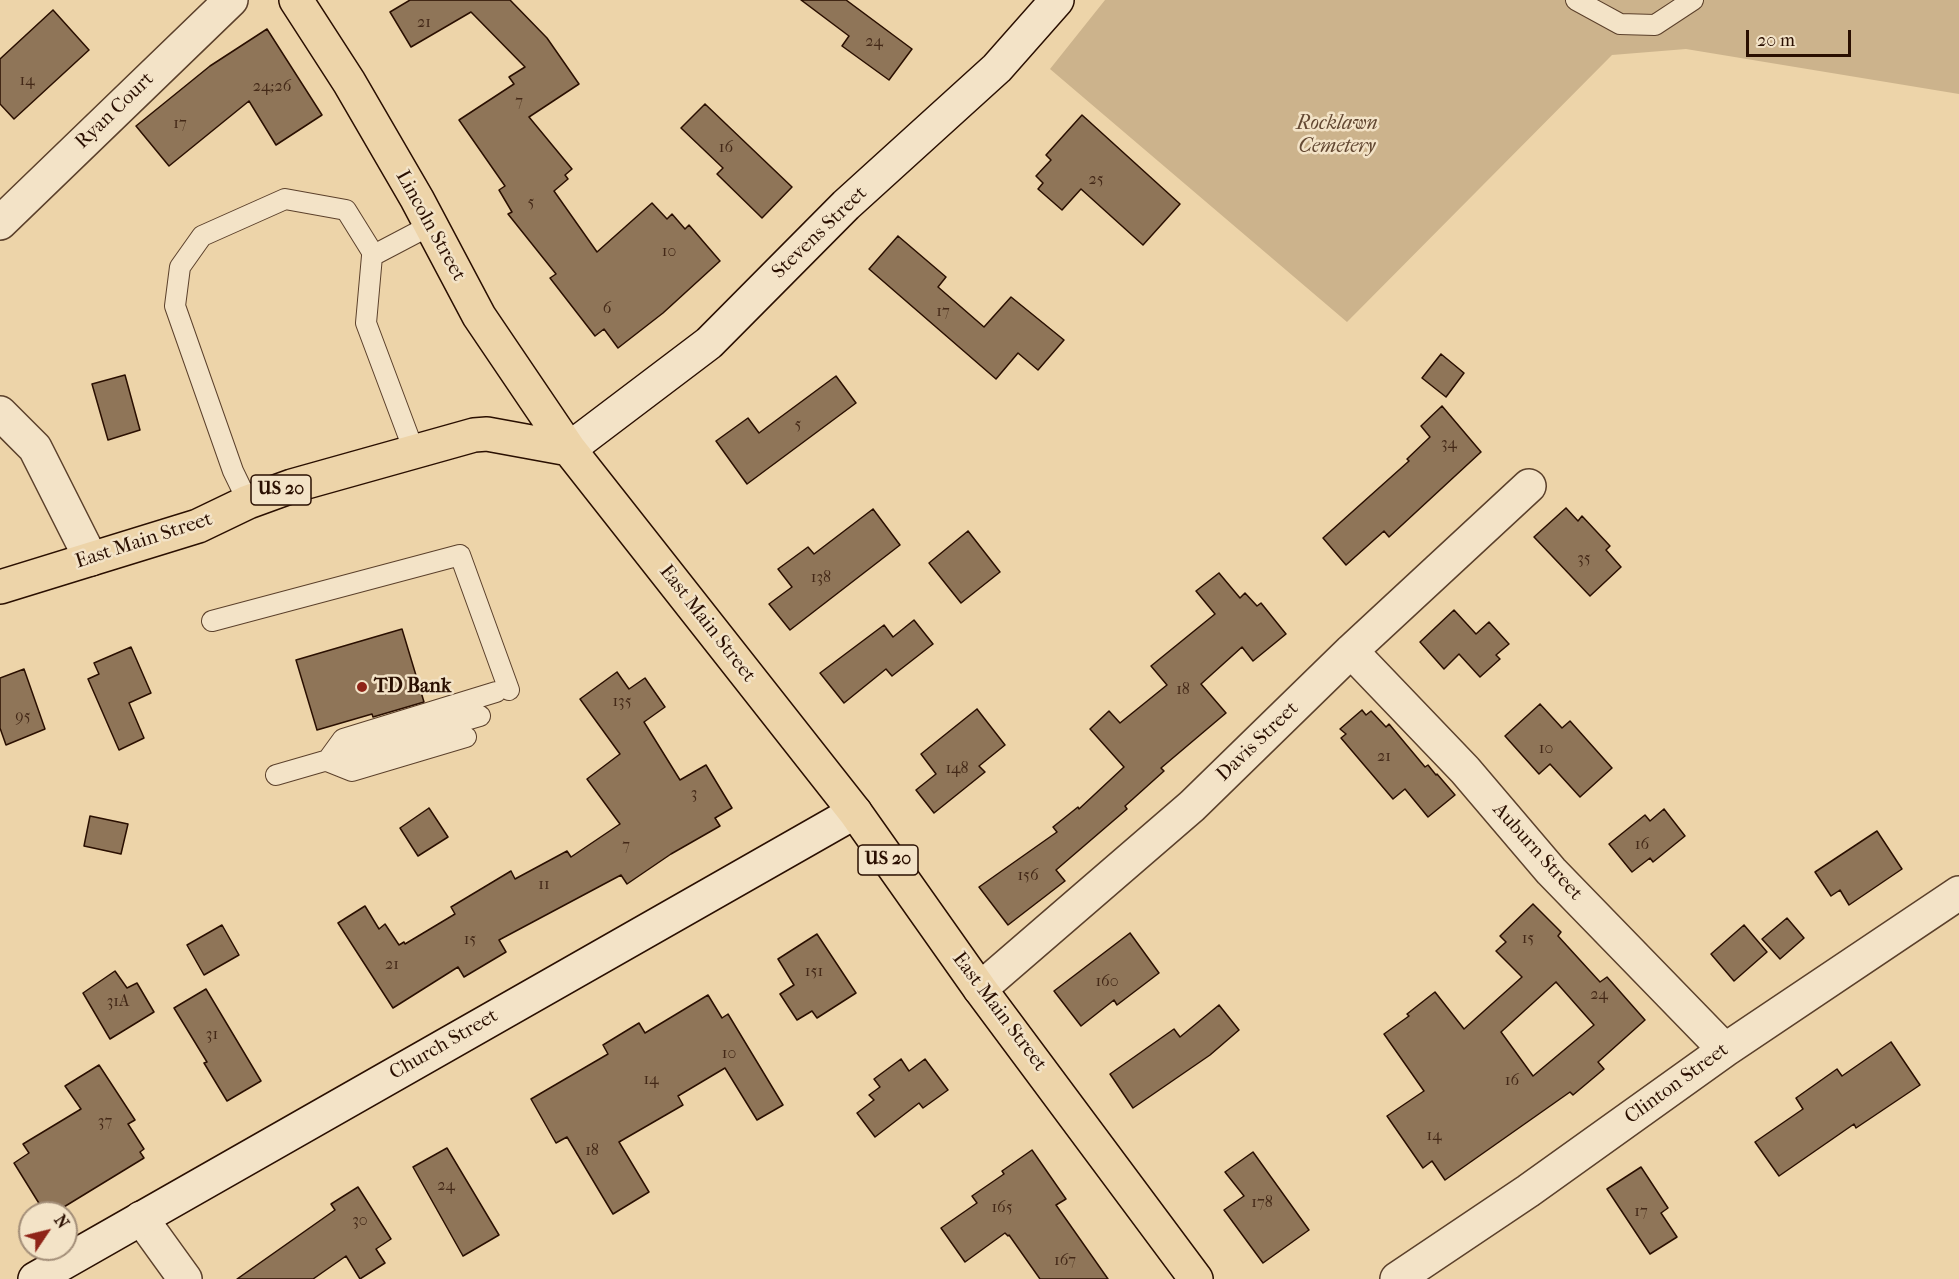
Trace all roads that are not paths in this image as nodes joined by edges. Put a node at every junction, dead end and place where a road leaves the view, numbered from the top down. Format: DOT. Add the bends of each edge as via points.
graph roads {
  1 [pos="231,0"];
  2 [pos="296,0"];
  3 [pos="1057,0"];
  4 [pos="1576,0"];
  5 [pos="1693,0"];
  6 [pos="0,222"];
  7 [pos="431,225"];
  8 [pos="374,255"];
  9 [pos="0,413"];
  10 [pos="569,449"];
  11 [pos="414,451"];
  12 [pos="1528,486"];
  13 [pos="248,502"];
  14 [pos="91,559"];
  15 [pos="0,587"];
  16 [pos="212,621"];
  17 [pos="1351,651"];
  18 [pos="480,716"];
  19 [pos="466,737"];
  20 [pos="327,761"];
  21 [pos="276,775"];
  22 [pos="855,812"];
  23 [pos="1959,893"];
  24 [pos="980,989"];
  25 [pos="1725,1050"];
  26 [pos="141,1218"];
  27 [pos="35,1279"];
  28 [pos="185,1279"];
  29 [pos="1196,1279"];
  30 [pos="1397,1279"];
  1 -- 6 [label="street, Ryan Court"];
  2 -- 7 [label="main road, Lincoln Street" via="349,82"];
  3 -- 10 [label="street, Stevens Street" via="997,68 846,205 709,343"];
  4 -- 5 [label="lane" via="1620,24 1654,24"];
  7 -- 8 [label="lane"];
  7 -- 10 [label="main road, Lincoln Street" via="479,316"];
  8 -- 11 [label="lane" via="366,322"];
  8 -- 13 [label="lane" via="346,210 285,199 202,236 180,267 175,306 232,471"];
  9 -- 14 [label="street" via="34,448"];
  10 -- 11 [label="main road, East Main Street / US 20" via="487,434"];
  10 -- 22 [label="main road, East Main Street / US 20"];
  11 -- 13 [label="main road, East Main Street / US 20"];
  12 -- 17 [label="street, Davis Street"];
  13 -- 14 [label="main road, East Main Street / US 20" via="198,526"];
  14 -- 15 [label="main road, East Main Street / US 20"];
  16 -- 20 [label="lane" via="460,555 503,691 343,739"];
  17 -- 24 [label="street, Davis Street" via="1192,806"];
  17 -- 25 [label="street, Auburn Street" via="1465,770 1551,871"];
  18 -- 20 [label="lane"];
  19 -- 20 [label="lane" via="352,771"];
  20 -- 21 [label="lane"];
  22 -- 24 [label="main road, East Main Street / US 20"];
  22 -- 26 [label="street, Church Street"];
  23 -- 25 [label="street, Clinton Street"];
  24 -- 29 [label="main road, East Main Street / US 20"];
  25 -- 30 [label="street, Clinton Street"];
  26 -- 27 [label="street, Church Street"];
  26 -- 28 [label="street"];
}
